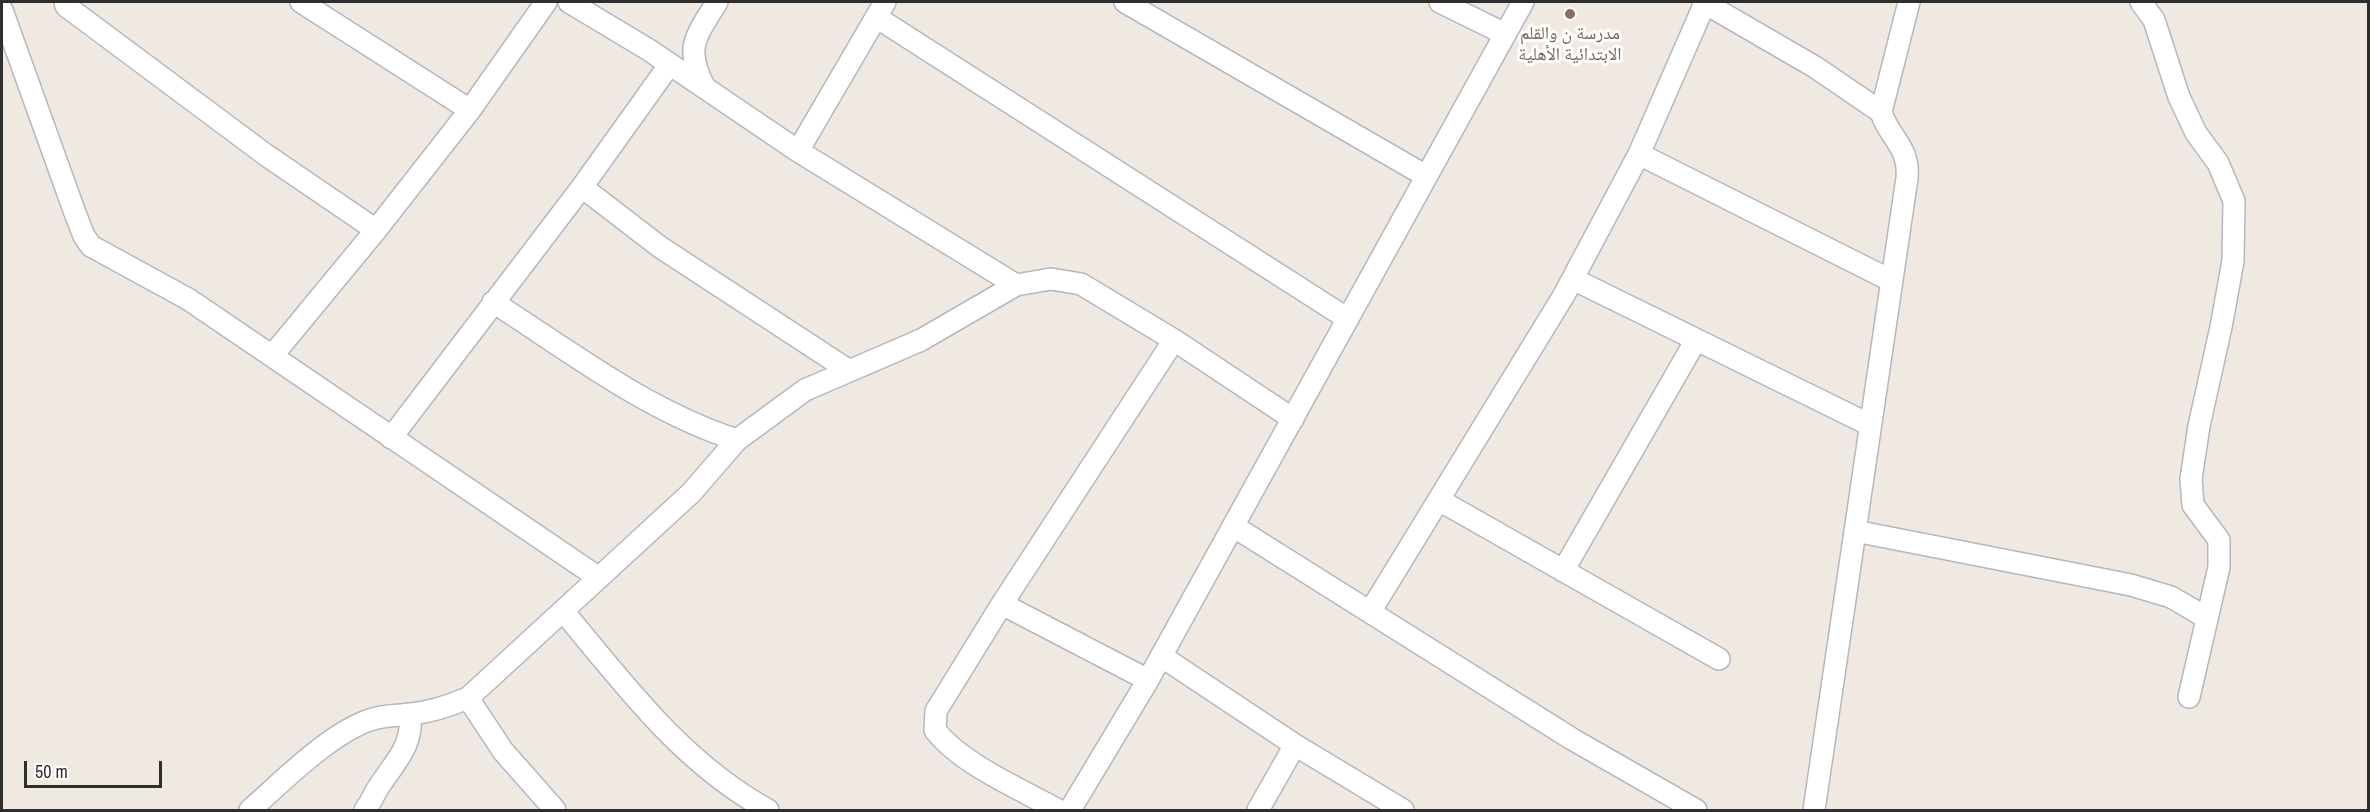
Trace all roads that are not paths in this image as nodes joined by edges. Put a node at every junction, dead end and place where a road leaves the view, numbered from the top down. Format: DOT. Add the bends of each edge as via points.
graph roads {
  1 [pos="64,2"];
  2 [pos="301,2"];
  3 [pos="546,2"];
  4 [pos="569,2"];
  5 [pos="717,2"];
  6 [pos="1125,2"];
  7 [pos="1440,2"];
  8 [pos="1523,2"];
  9 [pos="1704,2"];
  10 [pos="1909,2"];
  11 [pos="2141,2"];
  12 [pos="881,9"];
  13 [pos="2,10"];
  14 [pos="1505,34"];
  15 [pos="670,64"];
  16 [pos="705,88"];
  17 [pos="470,110"];
  18 [pos="1881,112"];
  19 [pos="798,151"];
  20 [pos="1639,154"];
  21 [pos="1426,176"];
  22 [pos="582,187"];
  23 [pos="376,230"];
  24 [pos="1573,279"];
  25 [pos="1892,281"];
  26 [pos="1016,285"];
  27 [pos="493,302"];
  28 [pos="1348,319"];
  29 [pos="1174,340"];
  30 [pos="1696,340"];
  31 [pos="272,356"];
  32 [pos="848,370"];
  33 [pos="1293,419"];
  34 [pos="1870,425"];
  35 [pos="392,438"];
  36 [pos="737,440"];
  37 [pos="1439,500"];
  38 [pos="1233,526"];
  39 [pos="1855,531"];
  40 [pos="1563,571"];
  41 [pos="599,578"];
  42 [pos="1002,604"];
  43 [pos="563,611"];
  44 [pos="1370,612"];
  45 [pos="2207,618"];
  46 [pos="1161,656"];
  47 [pos="1719,659"];
  48 [pos="1148,680"];
  49 [pos="2189,697"];
  50 [pos="468,698"];
  51 [pos="410,715"];
  52 [pos="1295,745"];
  53 [pos="249,810"];
  54 [pos="365,810"];
  55 [pos="555,810"];
  56 [pos="768,810"];
  57 [pos="1058,810"];
  58 [pos="1070,810"];
  59 [pos="1258,810"];
  60 [pos="1403,810"];
  61 [pos="1696,810"];
  62 [pos="1814,810"];
  1 -- 23 [label="street" via="266,155"];
  2 -- 17 [label="street"];
  3 -- 17 [label="street"];
  4 -- 15 [label="street"];
  5 -- 16 [label="street" via="694,45 694,64"];
  6 -- 21 [label="street"];
  7 -- 14 [label="street"];
  8 -- 14 [label="street"];
  9 -- 18 [label="street" via="1815,67"];
  9 -- 20 [label="street"];
  10 -- 18 [label="street"];
  11 -- 45 [label="street" via="2154,20 2179,97 2218,163 2234,201 2233,261 2191,479 2193,505 2219,540 2219,567"];
  12 -- 19 [label="street"];
  12 -- 28 [label="street"];
  13 -- 31 [label="street" via="87,241 100,252 188,299"];
  14 -- 21 [label="street"];
  15 -- 16 [label="street"];
  15 -- 22 [label="street"];
  16 -- 19 [label="street"];
  17 -- 23 [label="street"];
  18 -- 25 [label="street" via="1907,163"];
  19 -- 26 [label="street"];
  20 -- 24 [label="street"];
  20 -- 25 [label="street"];
  21 -- 28 [label="street"];
  22 -- 27 [label="street"];
  22 -- 32 [label="street" via="660,247"];
  23 -- 31 [label="street"];
  24 -- 30 [label="street"];
  24 -- 37 [label="street"];
  25 -- 34 [label="street"];
  26 -- 29 [label="street" via="1051,279 1081,284"];
  26 -- 32 [label="street" via="921,340"];
  27 -- 35 [label="street"];
  27 -- 36 [label="street" via="669,413"];
  28 -- 33 [label="street"];
  29 -- 33 [label="street"];
  29 -- 42 [label="street"];
  30 -- 34 [label="street"];
  30 -- 40 [label="street"];
  31 -- 35 [label="street"];
  32 -- 36 [label="street" via="805,390"];
  33 -- 38 [label="street"];
  34 -- 39 [label="street"];
  35 -- 41 [label="street"];
  36 -- 41 [label="street" via="691,493"];
  37 -- 40 [label="street"];
  37 -- 44 [label="street"];
  38 -- 44 [label="street"];
  38 -- 46 [label="street"];
  39 -- 45 [label="street" via="2131,585 2171,597"];
  39 -- 62 [label="street"];
  40 -- 47 [label="street"];
  41 -- 43 [label="street"];
  42 -- 48 [label="street"];
  42 -- 57 [label="street" via="936,711 934,730 962,756"];
  43 -- 50 [label="street"];
  43 -- 56 [label="street" via="675,742 727,784"];
  44 -- 61 [label="street" via="1572,739"];
  45 -- 49 [label="street"];
  46 -- 48 [label="street"];
  46 -- 52 [label="street"];
  48 -- 58 [label="street"];
  50 -- 51 [label="street"];
  50 -- 55 [label="street" via="503,751"];
  51 -- 53 [label="street" via="368,720 341,732"];
  51 -- 54 [label="street" via="409,738 403,754"];
  52 -- 59 [label="street"];
  52 -- 60 [label="street"];
}
